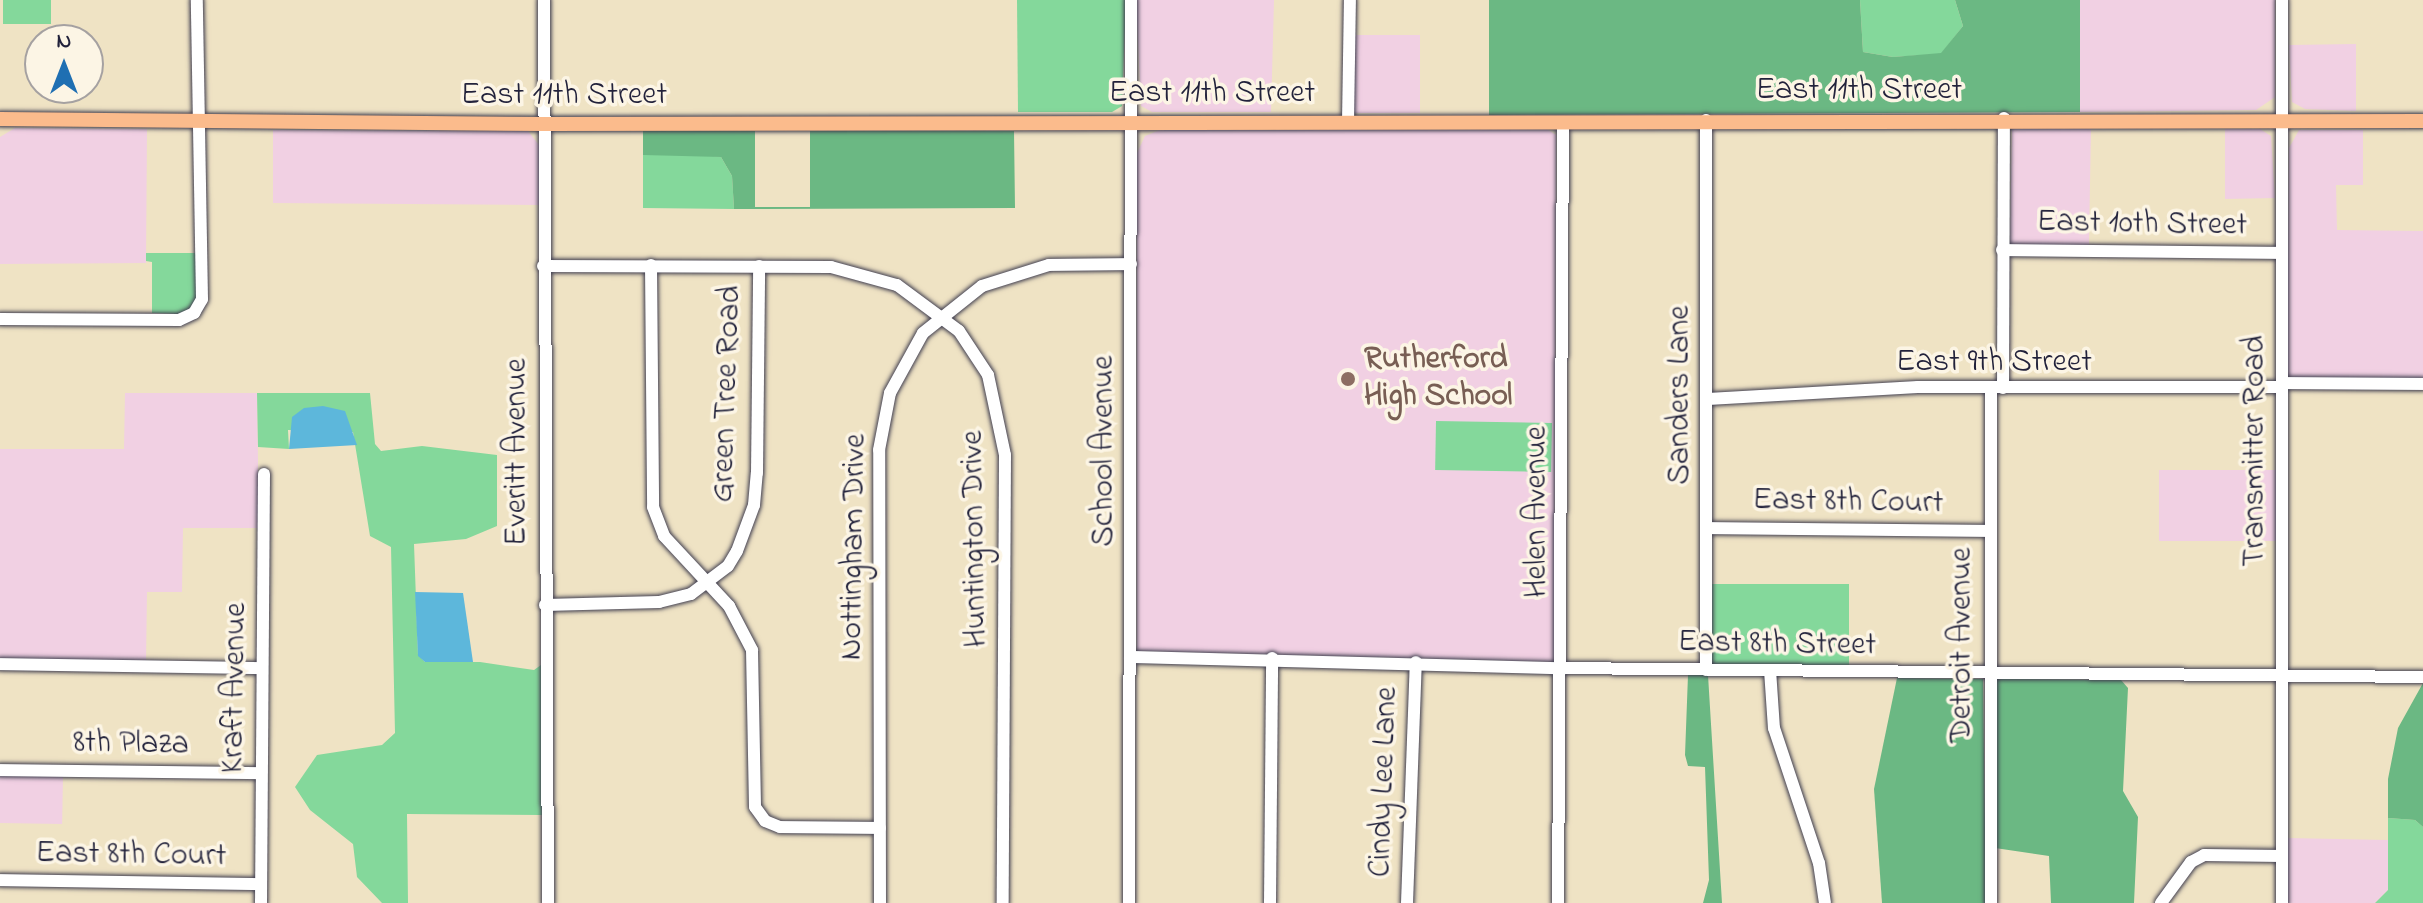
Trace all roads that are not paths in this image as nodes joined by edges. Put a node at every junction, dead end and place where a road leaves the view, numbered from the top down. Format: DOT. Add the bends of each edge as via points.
graph roads {
  1 [pos="197,0"];
  2 [pos="544,0"];
  3 [pos="1131,0"];
  4 [pos="1350,0"];
  5 [pos="2282,0"];
  6 [pos="2004,118"];
  7 [pos="0,119"];
  8 [pos="1706,120"];
  9 [pos="2282,120"];
  10 [pos="1132,121"];
  11 [pos="2423,121"];
  12 [pos="200,122"];
  13 [pos="1348,122"];
  14 [pos="1563,122"];
  15 [pos="545,124"];
  16 [pos="2002,250"];
  17 [pos="2282,253"];
  18 [pos="1131,264"];
  19 [pos="651,265"];
  20 [pos="543,266"];
  21 [pos="759,266"];
  22 [pos="941,315"];
  23 [pos="0,319"];
  24 [pos="2423,384"];
  25 [pos="2282,385"];
  26 [pos="1997,388"];
  27 [pos="1708,399"];
  28 [pos="264,474"];
  29 [pos="1706,528"];
  30 [pos="1989,531"];
  31 [pos="707,584"];
  32 [pos="545,605"];
  33 [pos="1130,657"];
  34 [pos="1272,658"];
  35 [pos="1416,662"];
  36 [pos="0,664"];
  37 [pos="262,668"];
  38 [pos="1563,668"];
  39 [pos="1706,670"];
  40 [pos="1770,670"];
  41 [pos="1987,673"];
  42 [pos="2282,676"];
  43 [pos="2423,677"];
  44 [pos="0,770"];
  45 [pos="261,773"];
  46 [pos="880,828"];
  47 [pos="2282,856"];
  48 [pos="0,880"];
  49 [pos="261,884"];
  50 [pos="261,903"];
  51 [pos="548,903"];
  52 [pos="880,903"];
  53 [pos="1003,903"];
  54 [pos="1129,903"];
  55 [pos="1270,903"];
  56 [pos="1407,903"];
  57 [pos="1558,903"];
  58 [pos="1825,903"];
  59 [pos="1991,903"];
  60 [pos="2161,903"];
  61 [pos="2282,903"];
  1 -- 12 [label="street"];
  2 -- 15 [label="street, Everitt Avenue"];
  3 -- 10 [label="street, School Avenue"];
  4 -- 13 [label="street"];
  5 -- 9 [label="street, Transmitter Road"];
  6 -- 8 [label="main road, East 11th Street"];
  6 -- 9 [label="main road, East 11th Street"];
  6 -- 16 [label="street, Detroit Avenue"];
  7 -- 12 [label="main road, East 11th Street"];
  8 -- 14 [label="main road, East 11th Street"];
  8 -- 27 [label="street, Sanders Lane"];
  9 -- 11 [label="main road, East 11th Street"];
  9 -- 17 [label="street, Transmitter Road"];
  10 -- 13 [label="main road, East 11th Street"];
  10 -- 15 [label="main road, East 11th Street"];
  10 -- 18 [label="street, School Avenue"];
  12 -- 15 [label="main road, East 11th Street"];
  12 -- 23 [label="street" via="202,299 194,313 179,320"];
  13 -- 14 [label="main road, East 11th Street"];
  14 -- 38 [label="street, Helen Avenue"];
  15 -- 20 [label="street, Everitt Avenue"];
  16 -- 17 [label="street, East 10th Street"];
  16 -- 26 [label="street, Detroit Avenue"];
  17 -- 25 [label="street, Transmitter Road"];
  18 -- 22 [label="street, Nottingham Drive" via="1026,270 982,286"];
  18 -- 33 [label="street, School Avenue"];
  19 -- 20 [label="street, Huntington Drive"];
  19 -- 21 [label="street, Huntington Drive"];
  19 -- 31 [label="street" via="653,507 664,536"];
  20 -- 32 [label="street, Everitt Avenue"];
  21 -- 22 [label="street, Huntington Drive" via="863,272 913,293"];
  21 -- 31 [label="street, Green Tree Road" via="754,505 737,551"];
  22 -- 46 [label="street, Nottingham Drive" via="904,362 890,393 879,450"];
  22 -- 53 [label="street, Huntington Drive" via="988,375 1005,455"];
  24 -- 25 [label="street, East 9th Street"];
  25 -- 26 [label="street, East 9th Street"];
  25 -- 42 [label="street, Transmitter Road"];
  26 -- 27 [label="street, East 9th Street"];
  26 -- 30 [label="street, Detroit Avenue"];
  27 -- 29 [label="street, Sanders Lane"];
  28 -- 37 [label="street, Kraft Avenue"];
  29 -- 30 [label="street, East 8th Court"];
  29 -- 39 [label="street, Sanders Lane"];
  30 -- 41 [label="street, Detroit Avenue"];
  31 -- 32 [label="street, Green Tree Road" via="659,602"];
  31 -- 46 [label="street" via="729,606 752,650 755,807 780,827"];
  32 -- 51 [label="street, Everitt Avenue"];
  33 -- 34 [label="street, East 8th Street"];
  33 -- 54 [label="street, School Avenue"];
  34 -- 35 [label="street, East 8th Street"];
  34 -- 55 [label="street"];
  35 -- 38 [label="street, East 8th Street"];
  35 -- 56 [label="street, Cindy Lee Lane"];
  36 -- 37 [label="street"];
  37 -- 45 [label="street, Kraft Avenue"];
  38 -- 39 [label="street, East 8th Street"];
  38 -- 57 [label="street, Helen Avenue"];
  39 -- 40 [label="street, East 8th Street"];
  40 -- 41 [label="street, East 8th Street"];
  40 -- 58 [label="street" via="1774,728 1819,863"];
  41 -- 42 [label="street, East 8th Street"];
  41 -- 59 [label="street, Detroit Avenue"];
  42 -- 43 [label="street, East 8th Street"];
  42 -- 47 [label="street, Transmitter Road"];
  44 -- 45 [label="street, 8th Plaza"];
  45 -- 49 [label="street, Kraft Avenue"];
  46 -- 52 [label="street, Nottingham Drive"];
  47 -- 60 [label="street" via="2204,855 2191,862"];
  47 -- 61 [label="street, Transmitter Road"];
  48 -- 49 [label="street, East 8th Court"];
  49 -- 50 [label="street, Kraft Avenue"];
}
